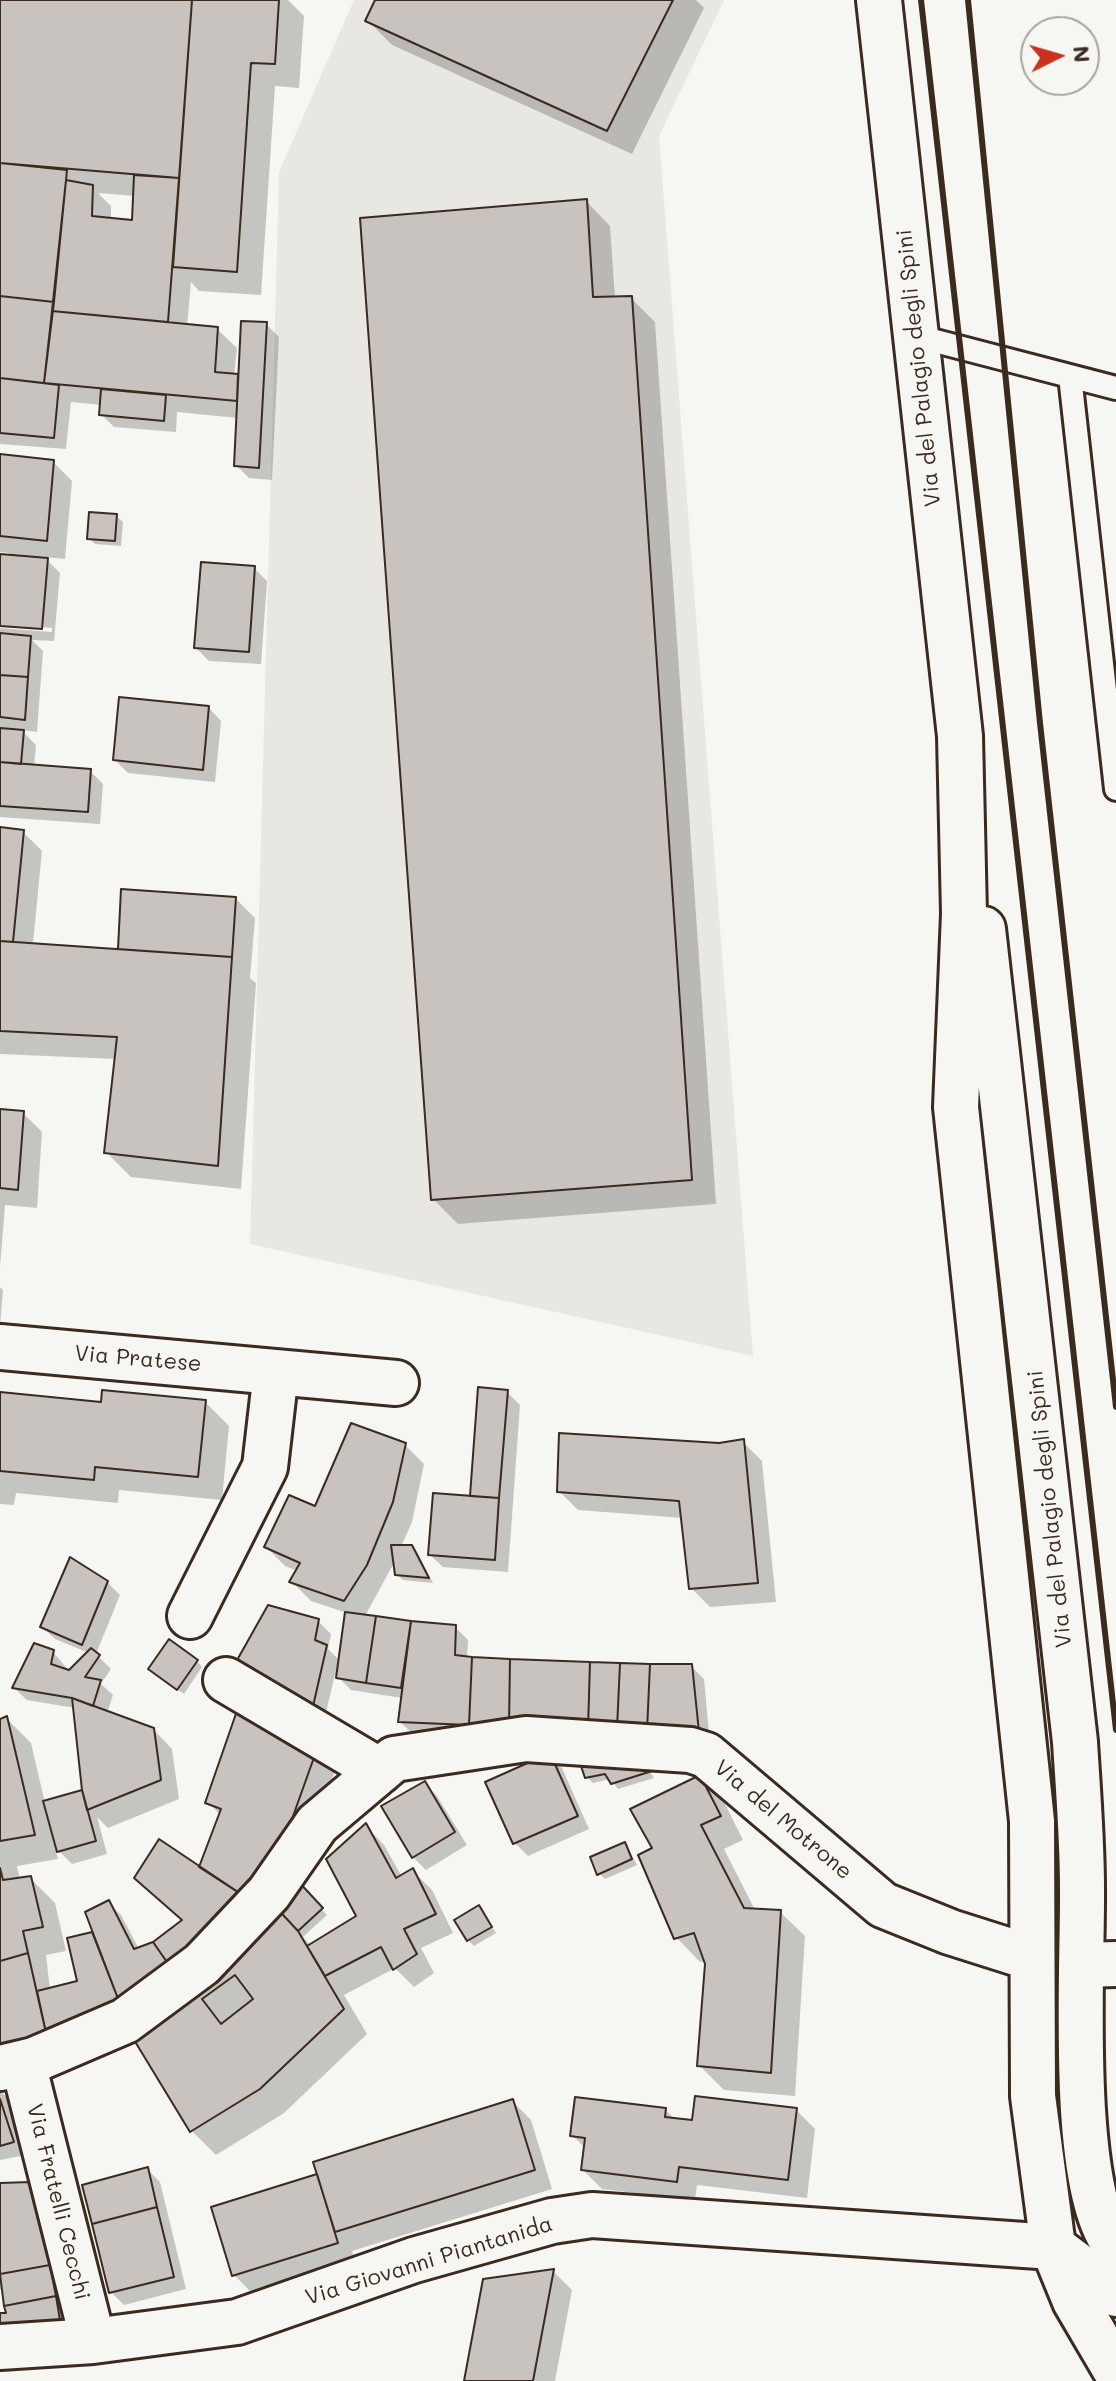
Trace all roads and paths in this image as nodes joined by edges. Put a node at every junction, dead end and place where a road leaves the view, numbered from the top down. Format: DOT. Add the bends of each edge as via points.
graph roads {
  1 [pos="879,0"];
  2 [pos="916,336"];
  3 [pos="1070,376"];
  4 [pos="1116,388"];
  5 [pos="960,736"];
  6 [pos="1116,789"];
  7 [pos="0,1347"];
  8 [pos="276,1372"];
  9 [pos="396,1383"];
  10 [pos="190,1616"];
  11 [pos="226,1680"];
  12 [pos="380,1771"];
  13 [pos="1032,1958"];
  14 [pos="1099,1964"];
  15 [pos="11,2066"];
  16 [pos="1095,2207"];
  17 [pos="1116,2246"];
  18 [pos="1053,2247"];
  19 [pos="1116,2282"];
  20 [pos="1116,2294"];
  21 [pos="93,2341"];
  22 [pos="0,2347"];
  23 [pos="1116,2371"];
  1 -- 2 [label="main road, Via del Palagio degli Spini"];
  2 -- 3 [label="lane"];
  2 -- 5 [label="main road, Via del Palagio degli Spini"];
  3 -- 4 [label="lane"];
  3 -- 6 [label="lane"];
  5 -- 13 [label="main road, Via del Palagio degli Spini" via="964,914 956,1107 1025,1738 1032,1821"];
  5 -- 14 [label="main road, Via del Palagio degli Spini" via="1032,1266 1081,1827"];
  7 -- 8 [label="main road, Via Pratese"];
  8 -- 9 [label="main road, Via Pratese"];
  8 -- 10 [label="main road" via="265,1467"];
  11 -- 12 [label="main road"];
  12 -- 13 [label="main road, Via del Motrone" via="394,1759 526,1739 690,1750 721,1765 883,1905"];
  12 -- 15 [label="main road, Via del Motrone" via="317,1824 269,1893 202,1964 125,2021"];
  13 -- 18 [label="main road, Via del Palagio degli Spini" via="1033,2096"];
  14 -- 16 [label="main road, Via del Palagio degli Spini" via="1082,2077"];
  15 -- 21 [label="main road, Via Fratelli Cecchi"];
  16 -- 17 [label="main road"];
  16 -- 19 [label="main road, Via del Palagio degli Spini"];
  18 -- 20 [label="main road"];
  18 -- 21 [label="main road, Via Giovanni Piantanida" via="592,2215 414,2260 237,2322"];
  18 -- 23 [label="main road, Via del Palagio degli Spini" via="1075,2301"];
  21 -- 22 [label="main road, Via Giovanni Piantanida"];
}
